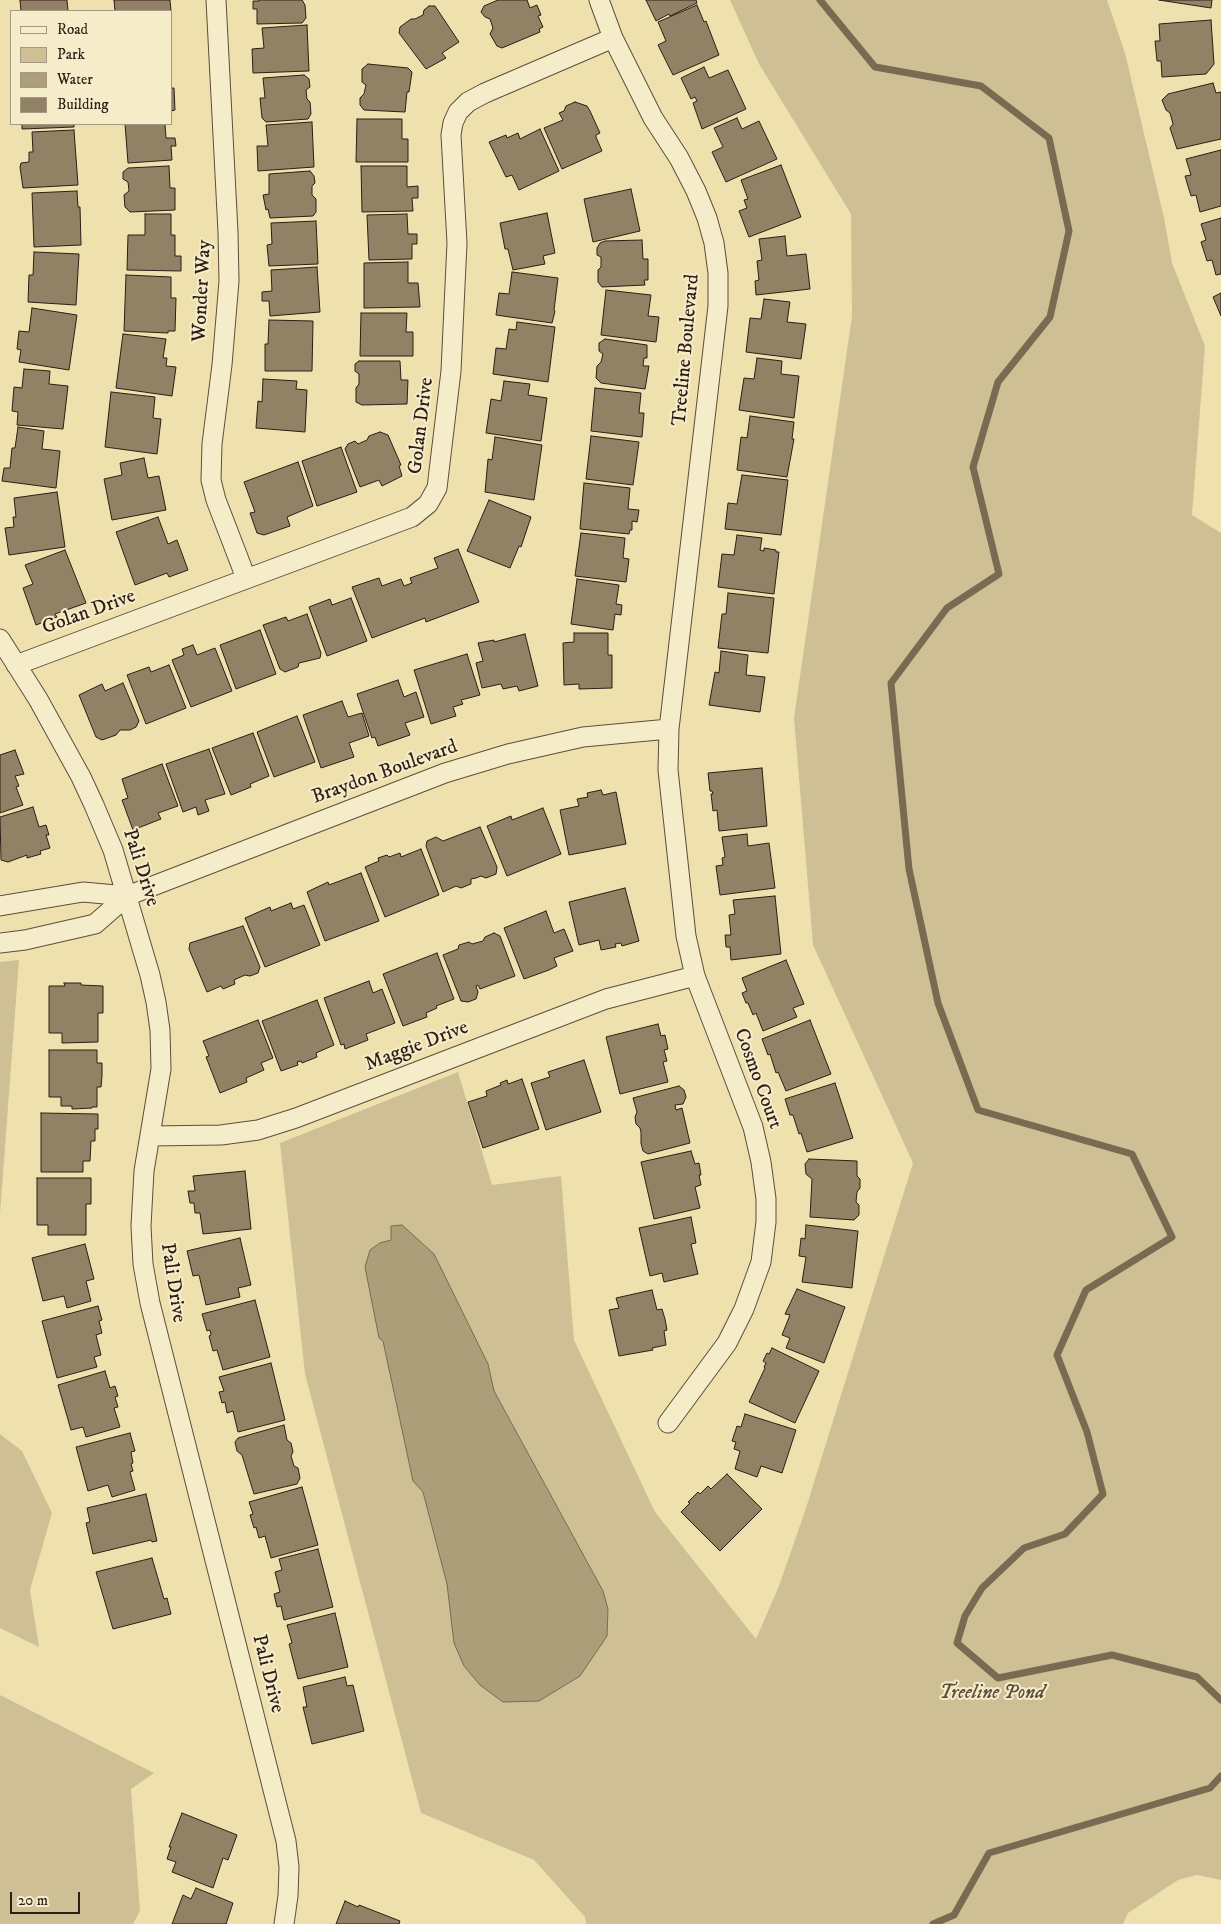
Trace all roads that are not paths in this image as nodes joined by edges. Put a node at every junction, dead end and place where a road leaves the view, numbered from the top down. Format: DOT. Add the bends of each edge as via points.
graph roads {
  1 [pos="216,0"];
  2 [pos="599,0"];
  3 [pos="613,38"];
  4 [pos="246,578"];
  5 [pos="0,639"];
  6 [pos="16,665"];
  7 [pos="669,728"];
  8 [pos="127,896"];
  9 [pos="0,906"];
  10 [pos="0,943"];
  11 [pos="695,976"];
  12 [pos="151,1136"];
  13 [pos="668,1423"];
  14 [pos="284,1924"];
  1 -- 4 [label="street, Wonder Way" via="228,281 211,480"];
  2 -- 3 [label="street, Treeline Boulevard"];
  3 -- 4 [label="street, Golan Drive" via="468,102 453,123 456,243 451,371 437,488 428,504 412,517"];
  3 -- 7 [label="street, Treeline Boulevard" via="653,118 696,191 714,243 718,273 717,315"];
  4 -- 6 [label="street, Golan Drive"];
  5 -- 6 [label="street, Pali Drive"];
  6 -- 8 [label="street, Pali Drive" via="82,777 113,850"];
  7 -- 8 [label="street, Braydon Boulevard" via="583,737 480,762 436,776"];
  7 -- 11 [label="street, Cosmo Court" via="669,780 686,936"];
  8 -- 9 [label="street, Braydon Boulevard" via="83,892"];
  8 -- 10 [label="street, Braydon Boulevard" via="95,924"];
  8 -- 12 [label="street, Pali Drive" via="150,975 160,1030 161,1069"];
  11 -- 12 [label="street, Maggie Drive" via="606,999 258,1130 221,1135"];
  11 -- 13 [label="street, Cosmo Court" via="753,1127 766,1199 766,1222 761,1262 744,1309 727,1343"];
  12 -- 14 [label="street, Pali Drive" via="144,1171 141,1226 145,1274 286,1841 288,1886"];
}
